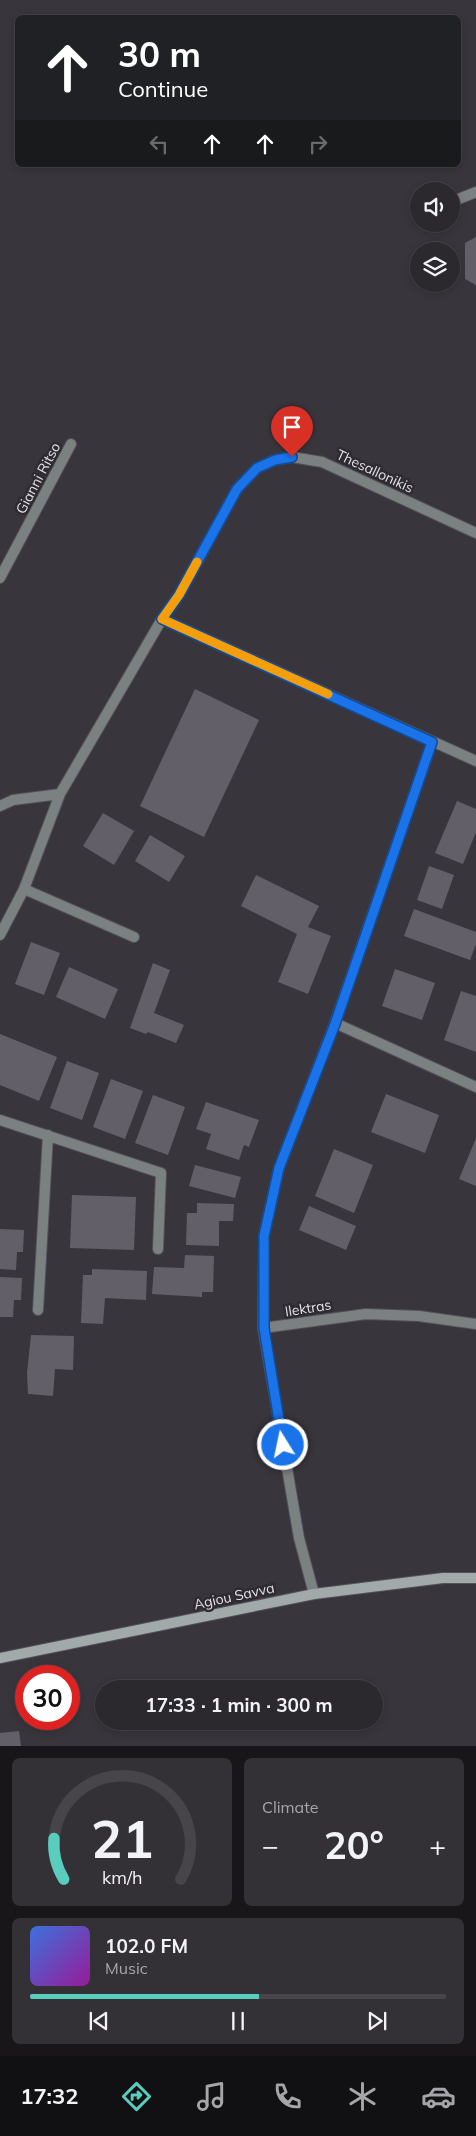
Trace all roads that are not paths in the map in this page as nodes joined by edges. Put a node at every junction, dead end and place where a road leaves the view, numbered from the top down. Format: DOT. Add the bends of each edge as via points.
graph roads {
  1 [pos="476,192"];
  2 [pos="460,198"];
  3 [pos="72,444"];
  4 [pos="476,533"];
  5 [pos="0,578"];
  6 [pos="162,619"];
  7 [pos="432,742"];
  8 [pos="476,761"];
  9 [pos="60,794"];
  10 [pos="0,806"];
  11 [pos="24,888"];
  12 [pos="0,935"];
  13 [pos="134,937"];
  14 [pos="335,1024"];
  15 [pos="476,1087"];
  16 [pos="0,1120"];
  17 [pos="48,1135"];
  18 [pos="158,1249"];
  19 [pos="38,1310"];
  20 [pos="476,1324"];
  21 [pos="264,1328"];
  22 [pos="476,1578"];
  23 [pos="314,1594"];
  24 [pos="0,1658"];
  1 -- 2 [label="street"];
  3 -- 5 [label="street, Gianni Ritso"];
  4 -- 6 [label="street, Thesallonikis" via="322,462 292,457 275,460 257,468 237,489 179,595"];
  6 -- 7 [label="street"];
  6 -- 9 [label="street, Thesallonikis"];
  7 -- 8 [label="street"];
  7 -- 14 [label="street"];
  9 -- 10 [label="street" via="13,800"];
  9 -- 11 [label="street, Thesallonikis"];
  11 -- 12 [label="street, Thesallonikis"];
  11 -- 13 [label="street"];
  14 -- 15 [label="street"];
  14 -- 21 [label="street" via="279,1168 264,1236"];
  16 -- 17 [label="street"];
  17 -- 18 [label="street" via="161,1173"];
  17 -- 19 [label="street"];
  20 -- 21 [label="street, Ilektras" via="419,1316 366,1314"];
  21 -- 23 [label="street" via="299,1538"];
  22 -- 23 [label="street, Agiou Savva" via="434,1579"];
  23 -- 24 [label="street, Agiou Savva"];
}
